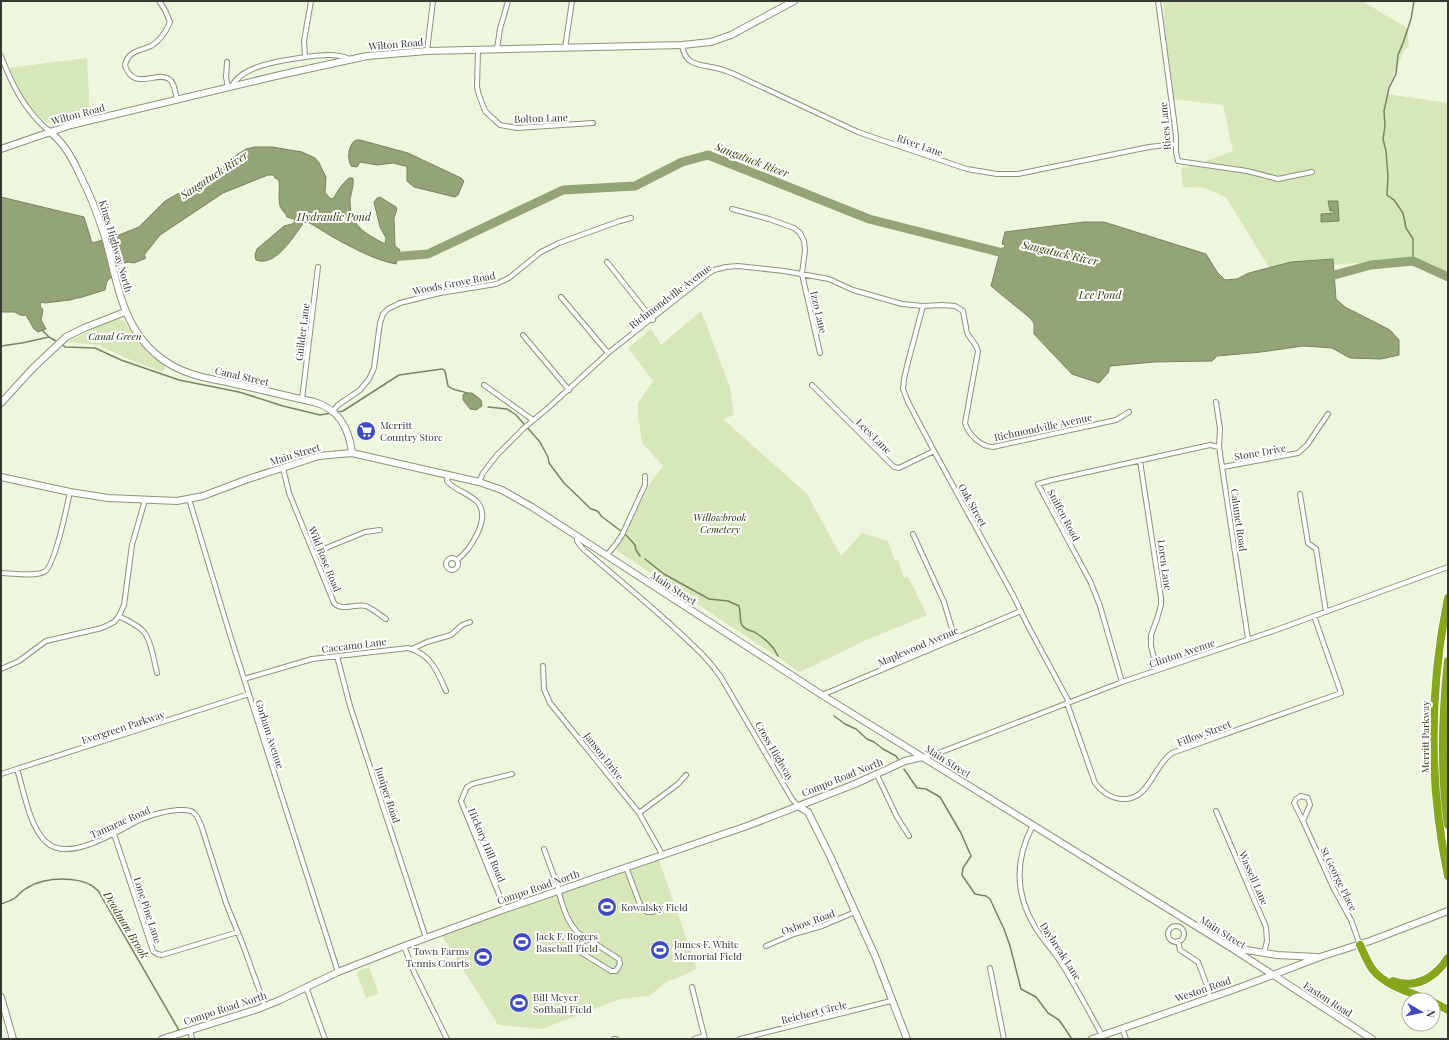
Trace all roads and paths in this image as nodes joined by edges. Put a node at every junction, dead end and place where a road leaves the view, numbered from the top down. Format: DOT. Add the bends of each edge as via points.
graph roads {
  1 [pos="159,1"];
  2 [pos="311,1"];
  3 [pos="433,1"];
  4 [pos="508,1"];
  5 [pos="572,1"];
  6 [pos="794,1"];
  7 [pos="1158,1"];
  8 [pos="682,45"];
  9 [pos="565,48"];
  10 [pos="478,50"];
  11 [pos="497,50"];
  12 [pos="427,51"];
  13 [pos="1,56"];
  14 [pos="305,57"];
  15 [pos="350,59"];
  16 [pos="227,62"];
  17 [pos="230,86"];
  18 [pos="177,99"];
  19 [pos="594,123"];
  20 [pos="50,131"];
  21 [pos="1176,144"];
  22 [pos="1,149"];
  23 [pos="1312,172"];
  24 [pos="732,209"];
  25 [pos="631,218"];
  26 [pos="607,262"];
  27 [pos="318,267"];
  28 [pos="802,274"];
  29 [pos="561,297"];
  30 [pos="922,306"];
  31 [pos="125,312"];
  32 [pos="653,320"];
  33 [pos="523,335"];
  34 [pos="820,353"];
  35 [pos="608,354"];
  36 [pos="484,385"];
  37 [pos="812,385"];
  38 [pos="569,390"];
  39 [pos="302,399"];
  40 [pos="1216,402"];
  41 [pos="1,403"];
  42 [pos="332,411"];
  43 [pos="1129,412"];
  44 [pos="1328,414"];
  45 [pos="533,420"];
  46 [pos="1219,447"];
  47 [pos="934,451"];
  48 [pos="352,453"];
  49 [pos="1140,461"];
  50 [pos="1223,467"];
  51 [pos="283,468"];
  52 [pos="448,475"];
  53 [pos="645,476"];
  54 [pos="1,477"];
  55 [pos="479,482"];
  56 [pos="70,492"];
  57 [pos="1300,494"];
  58 [pos="189,499"];
  59 [pos="145,500"];
  60 [pos="380,530"];
  61 [pos="913,534"];
  62 [pos="577,536"];
  63 [pos="314,552"];
  64 [pos="607,555"];
  65 [pos="457,560"];
  66 [pos="1448,567"];
  67 [pos="1,573"];
  68 [pos="1448,598"];
  69 [pos="1021,612"];
  70 [pos="1326,612"];
  71 [pos="119,616"];
  72 [pos="1314,616"];
  73 [pos="386,619"];
  74 [pos="470,622"];
  75 [pos="955,639"];
  76 [pos="1248,639"];
  77 [pos="412,649"];
  78 [pos="337,656"];
  79 [pos="1448,661"];
  80 [pos="543,666"];
  81 [pos="1,669"];
  82 [pos="1157,670"];
  83 [pos="158,673"];
  84 [pos="244,679"];
  85 [pos="1122,682"];
  86 [pos="1445,685"];
  87 [pos="446,692"];
  88 [pos="249,694"];
  89 [pos="822,695"];
  90 [pos="1068,703"];
  91 [pos="922,757"];
  92 [pos="1448,760"];
  93 [pos="17,769"];
  94 [pos="1,774"];
  95 [pos="512,774"];
  96 [pos="686,774"];
  97 [pos="877,775"];
  98 [pos="798,806"];
  99 [pos="1216,811"];
  100 [pos="639,813"];
  101 [pos="1304,821"];
  102 [pos="1033,825"];
  103 [pos="1448,825"];
  104 [pos="114,834"];
  105 [pos="909,836"];
  106 [pos="544,849"];
  107 [pos="662,854"];
  108 [pos="626,867"];
  109 [pos="1448,876"];
  110 [pos="559,890"];
  111 [pos="504,909"];
  112 [pos="1448,911"];
  113 [pos="653,912"];
  114 [pos="855,912"];
  115 [pos="238,932"];
  116 [pos="426,938"];
  117 [pos="585,938"];
  118 [pos="1178,941"];
  119 [pos="1360,944"];
  120 [pos="404,946"];
  121 [pos="766,946"];
  122 [pos="1230,947"];
  123 [pos="1264,953"];
  124 [pos="1320,957"];
  125 [pos="1448,958"];
  126 [pos="990,968"];
  127 [pos="338,972"];
  128 [pos="1273,975"];
  129 [pos="1379,975"];
  130 [pos="692,987"];
  131 [pos="306,988"];
  132 [pos="1410,992"];
  133 [pos="1,997"];
  134 [pos="1210,997"];
  135 [pos="891,1001"];
  136 [pos="265,1006"];
  137 [pos="1122,1028"];
  138 [pos="190,1030"];
  139 [pos="1102,1035"];
  140 [pos="704,1038"];
  141 [pos="13,1039"];
  142 [pos="162,1039"];
  143 [pos="192,1039"];
  144 [pos="325,1039"];
  145 [pos="447,1039"];
  146 [pos="694,1039"];
  147 [pos="740,1039"];
  148 [pos="907,1039"];
  149 [pos="1004,1039"];
  150 [pos="1092,1039"];
  151 [pos="1126,1039"];
  152 [pos="1372,1039"];
  1 -- 18 [label="street" via="170,22 166,31 151,46 131,54 125,66 129,73 138,79 169,78"];
  2 -- 14 [label="street" via="304,41"];
  3 -- 12 [label="street"];
  4 -- 11 [label="street"];
  5 -- 9 [label="street"];
  6 -- 8 [label="main road, Wilton Road" via="731,36 711,42"];
  7 -- 21 [label="street, Rices Lane"];
  8 -- 9 [label="main road, Wilton Road"];
  8 -- 21 [label="street, River Lane" via="684,54 694,63 734,74 871,137 987,173 1018,174 1149,147"];
  9 -- 11 [label="main road, Wilton Road"];
  10 -- 11 [label="main road, Wilton Road"];
  10 -- 12 [label="main road, Wilton Road"];
  10 -- 19 [label="street, Bolton Lane" via="479,95 485,111 500,124 517,128"];
  12 -- 15 [label="main road, Wilton Road"];
  13 -- 20 [label="street, Kings Highway North" via="20,98 40,123"];
  14 -- 15 [label="street" via="332,55"];
  14 -- 17 [label="street" via="281,60 257,68"];
  15 -- 17 [label="main road, Wilton Road"];
  16 -- 17 [label="street" via="226,77"];
  17 -- 18 [label="main road, Wilton Road"];
  18 -- 20 [label="main road, Wilton Road"];
  20 -- 22 [label="main road, Wilton Road"];
  20 -- 31 [label="main road, Kings Highway North" via="60,141 77,169 93,202"];
  21 -- 23 [label="street, Rices Lane" via="1178,161 1247,171 1278,179"];
  24 -- 28 [label="street, Izzo Lane" via="769,218 800,233 805,250"];
  25 -- 42 [label="street, Woods Grove Road" via="559,243 541,252 509,278 496,284 440,293 400,303 388,309 380,323 374,368 369,379 360,390"];
  26 -- 32 [label="street"];
  27 -- 39 [label="street, Guilder Lane"];
  28 -- 30 [label="street, Richmondville Avenue" via="829,279 882,299"];
  28 -- 32 [label="street, Richmondville Avenue" via="738,266 721,268 708,274"];
  28 -- 34 [label="street, Izzo Lane"];
  29 -- 35 [label="street"];
  30 -- 43 [label="street, Richmondville Avenue" via="950,305 962,311 967,333 978,351 965,423 985,446 993,447 1116,420"];
  30 -- 47 [label="street, Oak Street" via="903,389"];
  31 -- 39 [label="main road, Canal Street" via="146,346 177,368 209,378"];
  31 -- 41 [label="main road" via="65,338"];
  32 -- 35 [label="street, Richmondville Avenue"];
  33 -- 38 [label="street"];
  35 -- 38 [label="street, Richmondville Avenue"];
  36 -- 45 [label="street"];
  37 -- 47 [label="street, Lees Lane" via="894,467 899,468"];
  38 -- 45 [label="street, Richmondville Avenue"];
  39 -- 42 [label="main road, Canal Street" via="320,404"];
  40 -- 46 [label="street, Calumet Road" via="1220,429"];
  42 -- 48 [label="main road, Canal Street" via="343,423 350,439"];
  44 -- 50 [label="street, Stone Drive" via="1308,446 1298,454"];
  45 -- 55 [label="street, Richmondville Avenue" via="492,462"];
  46 -- 49 [label="street, Sniffen Road" via="1210,446"];
  46 -- 50 [label="street, Calumet Road"];
  47 -- 69 [label="street, Oak Street"];
  48 -- 51 [label="main road, Main Street" via="323,455"];
  48 -- 52 [label="main road, Main Street"];
  49 -- 82 [label="street, Loren Lane" via="1161,598 1151,635"];
  49 -- 85 [label="street, Sniffen Road" via="1038,484 1094,589"];
  50 -- 76 [label="street, Calumet Road"];
  51 -- 58 [label="main road, Main Street"];
  51 -- 63 [label="street, Wild Rose Road" via="289,493"];
  52 -- 55 [label="main road, Main Street"];
  52 -- 65 [label="street" via="451,486 472,498 482,510 480,527 464,555"];
  53 -- 64 [label="street" via="645,485 622,535"];
  54 -- 56 [label="main road, Main Street"];
  55 -- 62 [label="main road, Main Street" via="518,498"];
  56 -- 59 [label="main road, Main Street" via="114,499"];
  56 -- 67 [label="street" via="48,570 36,574"];
  57 -- 70 [label="street" via="1308,543 1316,549"];
  58 -- 59 [label="main road, Main Street"];
  58 -- 84 [label="street, Gorham Avenue"];
  59 -- 71 [label="street" via="132,545 124,605"];
  60 -- 63 [label="street" via="366,532"];
  61 -- 75 [label="street" via="944,602"];
  62 -- 64 [label="main road, Main Street"];
  62 -- 98 [label="street, Cross Highway" via="582,548 686,638 712,665"];
  63 -- 73 [label="street, Wild Rose Road" via="337,606 365,606"];
  64 -- 89 [label="main road, Main Street"];
  66 -- 70 [label="street, Clinton Avenue"];
  68 -- 109 [label="highway, Merritt Parkway" via="1438,660 1434,733 1437,806"];
  69 -- 75 [label="street, Maplewood Avenue"];
  69 -- 90 [label="street, Oak Street"];
  70 -- 72 [label="street, Clinton Avenue"];
  71 -- 81 [label="street" via="114,622 102,628 46,640 19,662"];
  71 -- 83 [label="street" via="139,627 146,635"];
  72 -- 76 [label="street, Clinton Avenue"];
  72 -- 90 [label="street, Fillow Street" via="1341,694 1172,753 1164,760 1144,790 1134,798 1120,799 1111,796 1095,783"];
  74 -- 77 [label="street" via="462,625 451,635"];
  75 -- 89 [label="street, Maplewood Avenue"];
  76 -- 82 [label="street, Clinton Avenue"];
  77 -- 78 [label="street, Caccamo Lane" via="397,648"];
  77 -- 87 [label="street" via="430,661"];
  78 -- 84 [label="street, Caccamo Lane" via="305,661"];
  78 -- 116 [label="street, Juniper Road" via="350,706"];
  79 -- 86 [label="highway, Merritt Parkway"];
  80 -- 100 [label="street, Janson Drive" via="544,689 550,703"];
  82 -- 85 [label="street, Clinton Avenue"];
  84 -- 88 [label="street, Gorham Avenue"];
  85 -- 90 [label="street, Clinton Avenue"];
  86 -- 92 [label="highway"];
  86 -- 103 [label="highway, Merritt Parkway" via="1443,755"];
  88 -- 93 [label="street, Evergreen Parkway"];
  88 -- 127 [label="street, Gorham Avenue"];
  89 -- 91 [label="main road, Main Street"];
  90 -- 91 [label="street, Clinton Avenue" via="936,754"];
  91 -- 97 [label="main road, Compo Road North"];
  91 -- 102 [label="main road, Main Street"];
  93 -- 94 [label="street, Evergreen Parkway"];
  93 -- 104 [label="street, Tamarac Road" via="35,826 51,846 70,850"];
  95 -- 111 [label="street, Hickory Hill Road" via="472,784 467,788 461,801"];
  96 -- 100 [label="street" via="678,784"];
  97 -- 98 [label="main road, Compo Road North"];
  97 -- 105 [label="street"];
  98 -- 107 [label="main road, Compo Road North"];
  98 -- 114 [label="main road, Cross Highway" via="808,812"];
  99 -- 123 [label="street, Wassell Lane" via="1266,927 1267,942"];
  100 -- 107 [label="street, Janson Drive"];
  101 -- 101 [label="street, St George Place" via="1294,803 1301,796 1308,798 1310,805"];
  101 -- 119 [label="street, St George Place"];
  102 -- 122 [label="main road, Main Street"];
  102 -- 139 [label="street, Daybreak Lane" via="1021,857 1019,879 1024,904 1035,927 1059,960"];
  104 -- 115 [label="street, Tamarac Road" via="143,819 168,811 192,812 202,828"];
  104 -- 115 [label="street, Lone Pine Lane" via="153,952 162,955"];
  106 -- 110 [label="street"];
  107 -- 108 [label="main road, Compo Road North"];
  108 -- 110 [label="main road, Compo Road North"];
  108 -- 113 [label="street" via="641,907 647,912"];
  110 -- 111 [label="main road, Compo Road North"];
  110 -- 117 [label="street" via="568,920"];
  111 -- 116 [label="main road, Compo Road North"];
  112 -- 119 [label="main road, Weston Road"];
  114 -- 121 [label="street, Oxbow Road"];
  114 -- 135 [label="main road, Cross Highway" via="876,958"];
  115 -- 136 [label="street, Tamarac Road"];
  116 -- 120 [label="main road, Compo Road North"];
  117 -- 117 [label="street" via="619,959 620,964 616,971 611,972 582,953 579,948"];
  118 -- 134 [label="street" via="1180,950 1198,962"];
  119 -- 124 [label="main road, Weston Road"];
  119 -- 129 [label="highway" via="1368,963"];
  120 -- 127 [label="main road, Compo Road North"];
  120 -- 145 [label="street"];
  122 -- 123 [label="main road, Weston Road"];
  122 -- 128 [label="main road, Main Street"];
  123 -- 124 [label="main road, Weston Road"];
  124 -- 128 [label="main road, Weston Road"];
  125 -- 129 [label="highway" via="1432,976 1418,983 1398,982"];
  126 -- 149 [label="street"];
  127 -- 131 [label="main road, Compo Road North"];
  128 -- 134 [label="main road, Weston Road"];
  128 -- 152 [label="main road, Easton Road"];
  129 -- 132 [label="highway"];
  130 -- 140 [label="street"];
  131 -- 136 [label="main road, Compo Road North"];
  131 -- 144 [label="street"];
  133 -- 141 [label="main road"];
  134 -- 137 [label="main road, Weston Road"];
  135 -- 147 [label="street, Reichert Circle"];
  135 -- 148 [label="main road, Cross Highway"];
  136 -- 138 [label="main road, Compo Road North"];
  137 -- 139 [label="main road, Weston Road"];
  137 -- 151 [label="street"];
  138 -- 142 [label="main road, Compo Road North"];
  138 -- 143 [label="street"];
  139 -- 150 [label="main road, Weston Road"];
  140 -- 146 [label="street"];
}
